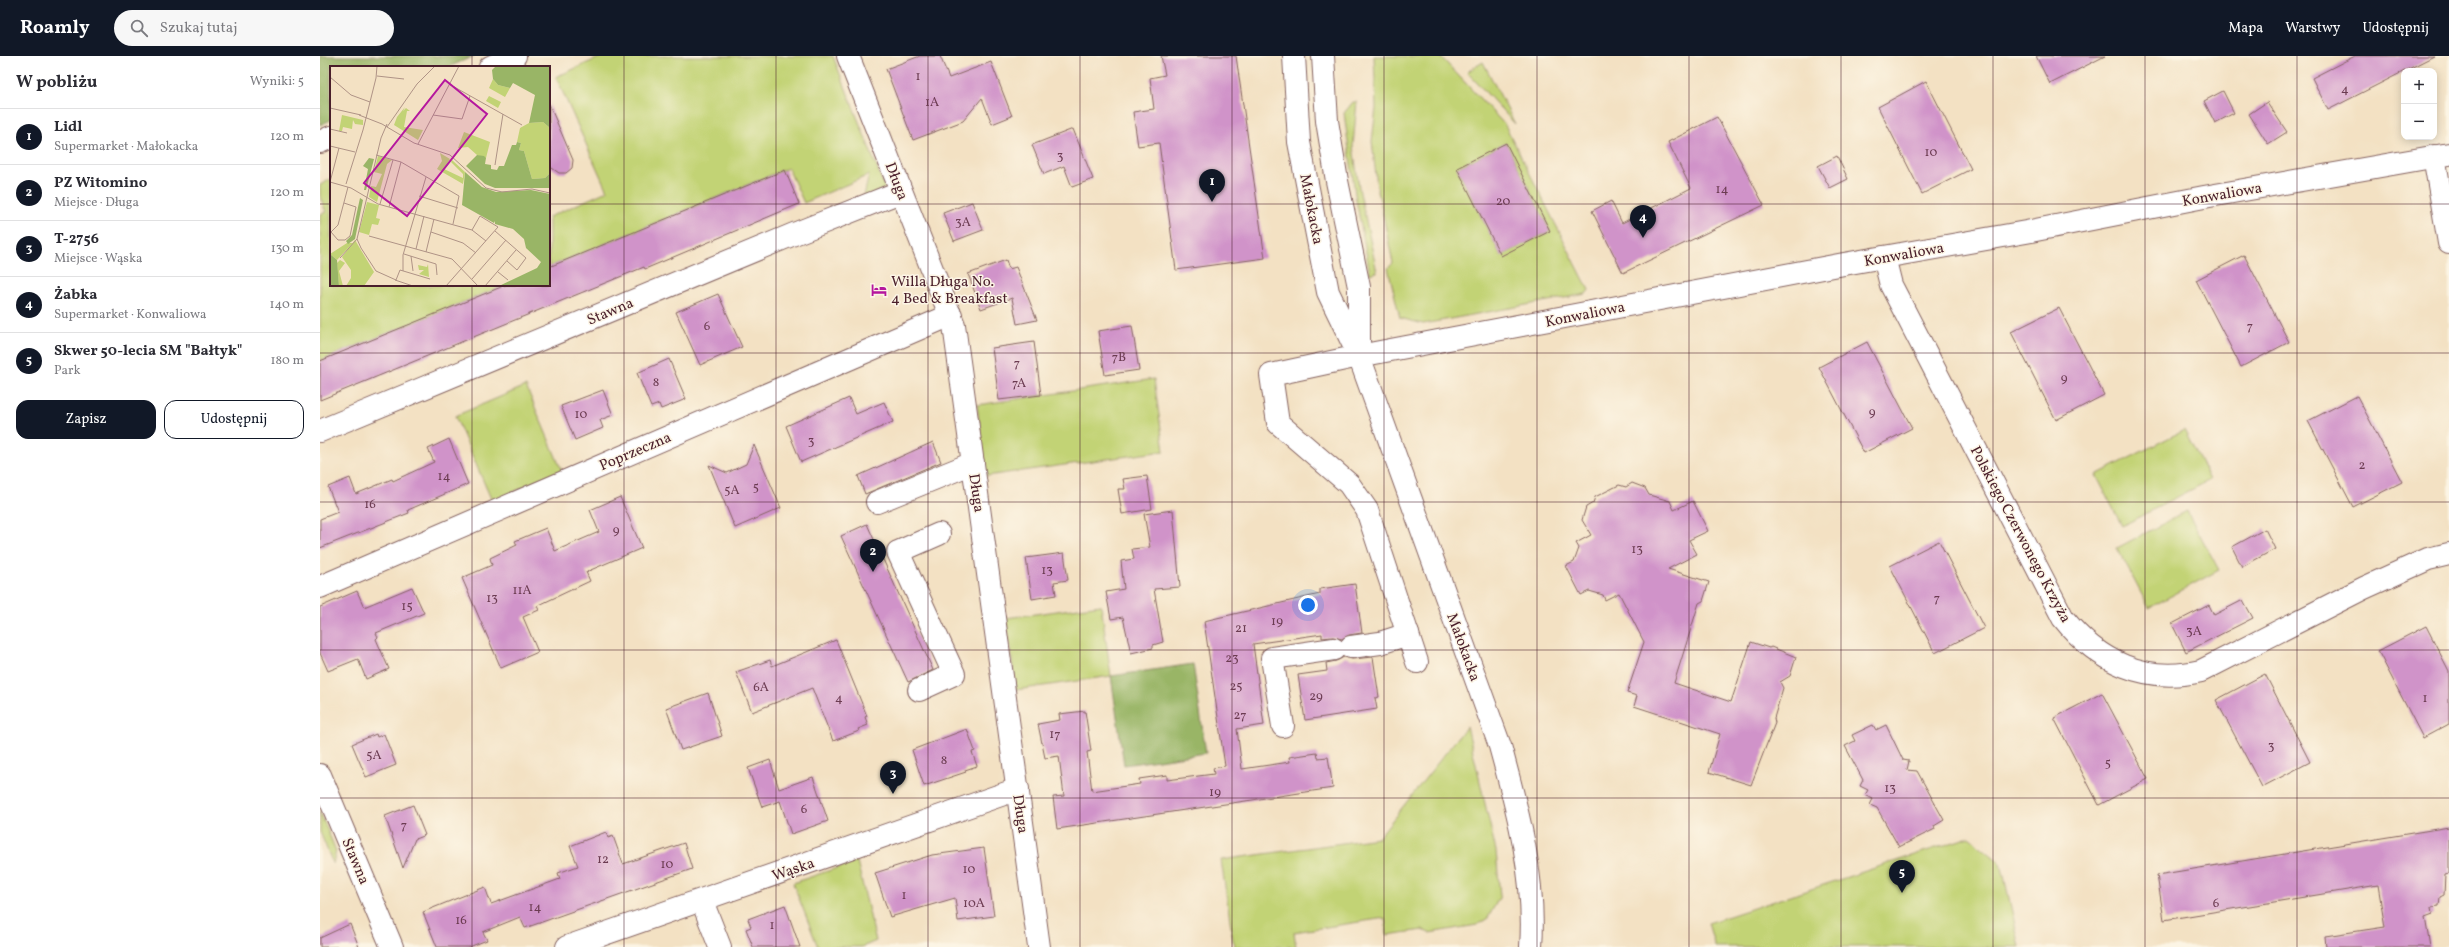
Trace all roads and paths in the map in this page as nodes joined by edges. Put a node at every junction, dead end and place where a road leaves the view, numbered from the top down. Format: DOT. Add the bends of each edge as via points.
graph roads {
  1 [pos="514,56"];
  2 [pos="848,56"];
  3 [pos="1294,56"];
  4 [pos="1323,56"];
  5 [pos="492,66"];
  6 [pos="330,137"];
  7 [pos="320,142"];
  8 [pos="2442,155"];
  9 [pos="900,192"];
  10 [pos="2449,243"];
  11 [pos="1884,257"];
  12 [pos="951,315"];
  13 [pos="1359,356"];
  14 [pos="320,431"];
  15 [pos="973,463"];
  16 [pos="876,502"];
  17 [pos="939,534"];
  18 [pos="2449,554"];
  19 [pos="320,587"];
  20 [pos="1408,634"];
  21 [pos="1417,662"];
  22 [pos="919,690"];
  23 [pos="1283,726"];
  24 [pos="320,775"];
  25 [pos="1018,790"];
  26 [pos="702,901"];
  27 [pos="392,947"];
  28 [pos="567,947"];
  29 [pos="720,947"];
  30 [pos="1039,947"];
  31 [pos="1531,947"];
  1 -- 5 [label="street"];
  2 -- 9 [label="street, Długa"];
  3 -- 13 [label="street, Małokacka" via="1299,142 1328,292"];
  4 -- 13 [label="street, Małokacka" via="1327,121 1359,287"];
  6 -- 7 [label="street"];
  8 -- 10 [label="street"];
  8 -- 11 [label="street, Konwaliowa"];
  9 -- 12 [label="street, Długa"];
  9 -- 14 [label="street, Stawna"];
  11 -- 13 [label="street, Konwaliowa"];
  11 -- 18 [label="street, Polskiego Czerwonego Krzyża" via="1891,285 2063,618 2079,638 2125,667 2152,674 2184,675 2201,671 2364,588 2428,559"];
  12 -- 15 [label="street, Długa"];
  12 -- 19 [label="street, Poprzeczna"];
  13 -- 20 [label="street, Konwaliowa" via="1271,375 1278,423 1349,484 1367,510"];
  13 -- 31 [label="street, Małokacka" via="1500,746 1515,801 1530,884"];
  15 -- 16 [label="street"];
  15 -- 25 [label="street, Długa"];
  17 -- 22 [label="street" via="898,552 954,674"];
  20 -- 21 [label="street"];
  20 -- 23 [label="street" via="1380,643 1272,658"];
  24 -- 27 [label="street, Stawna"];
  25 -- 26 [label="street, Wąska"];
  25 -- 30 [label="street, Długa"];
  26 -- 28 [label="street, Wąska"];
  26 -- 29 [label="street"];
}
